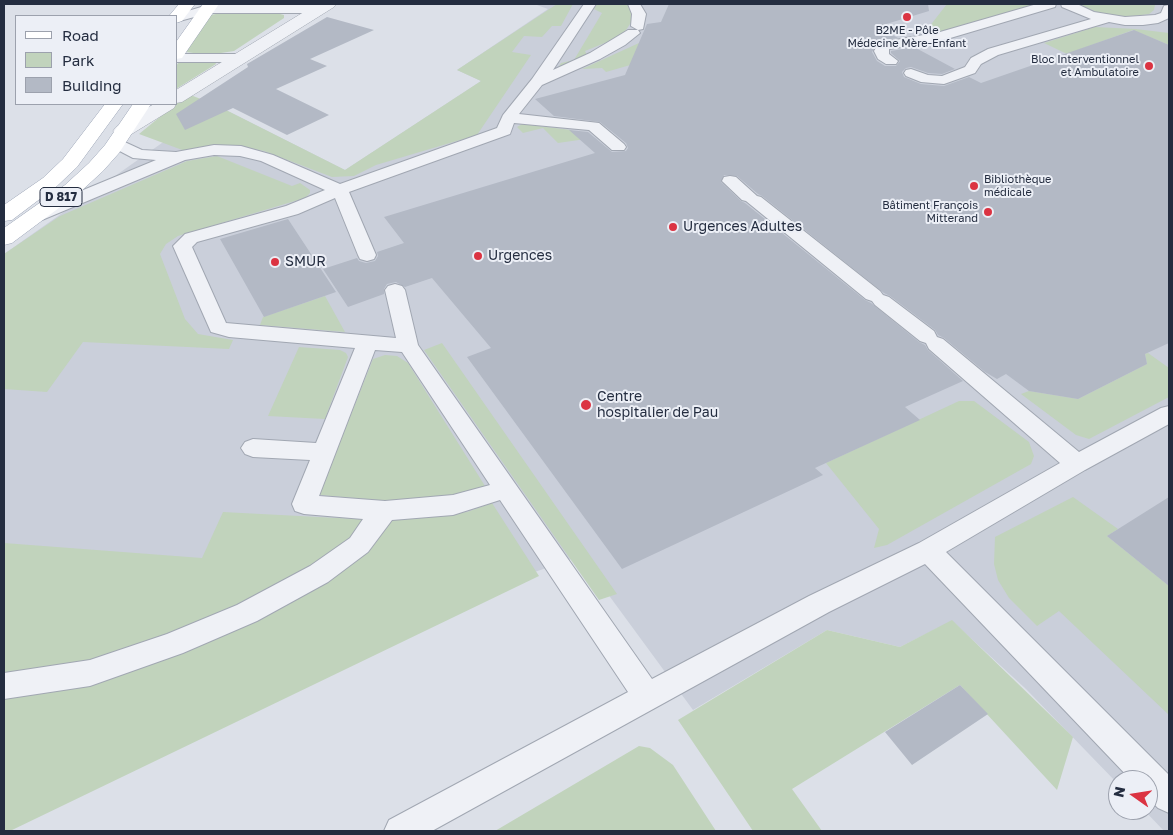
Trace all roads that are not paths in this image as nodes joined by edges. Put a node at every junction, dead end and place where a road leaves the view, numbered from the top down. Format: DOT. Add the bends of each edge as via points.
graph roads {
  1 [pos="188,4"];
  2 [pos="590,4"];
  3 [pos="634,4"];
  4 [pos="1050,4"];
  5 [pos="1067,4"];
  6 [pos="1167,4"];
  7 [pos="209,6"];
  8 [pos="323,6"];
  9 [pos="1169,9"];
  10 [pos="178,16"];
  11 [pos="178,17"];
  12 [pos="1105,19"];
  13 [pos="1163,21"];
  14 [pos="178,53"];
  15 [pos="178,56"];
  16 [pos="240,58"];
  17 [pos="891,61"];
  18 [pos="910,72"];
  19 [pos="537,82"];
  20 [pos="178,97"];
  21 [pos="113,105"];
  22 [pos="141,105"];
  23 [pos="166,105"];
  24 [pos="506,125"];
  25 [pos="120,137"];
  26 [pos="618,147"];
  27 [pos="181,156"];
  28 [pos="730,181"];
  29 [pos="340,190"];
  30 [pos="4,215"];
  31 [pos="35,217"];
  32 [pos="4,238"];
  33 [pos="367,255"];
  34 [pos="395,290"];
  35 [pos="367,343"];
  36 [pos="408,346"];
  37 [pos="1169,414"];
  38 [pos="253,448"];
  39 [pos="324,452"];
  40 [pos="1077,464"];
  41 [pos="507,490"];
  42 [pos="385,511"];
  43 [pos="928,550"];
  44 [pos="4,686"];
  45 [pos="647,696"];
  46 [pos="1169,798"];
  47 [pos="400,831"];
  1 -- 10 [label="main road"];
  2 -- 19 [label="lane"];
  3 -- 19 [label="lane" via="640,14 635,30 588,59"];
  4 -- 17 [label="lane" via="942,36 884,46 881,51"];
  5 -- 12 [label="lane"];
  6 -- 9 [label="lane"];
  7 -- 8 [label="lane"];
  7 -- 11 [label="lane"];
  7 -- 14 [label="main road"];
  8 -- 16 [label="street"];
  9 -- 13 [label="lane"];
  12 -- 13 [label="lane"];
  12 -- 18 [label="lane" via="993,52 976,60 970,70 944,80 926,79"];
  15 -- 16 [label="lane"];
  16 -- 20 [label="street"];
  19 -- 24 [label="lane"];
  21 -- 30 [label="main road, D 817" via="70,163 50,182"];
  22 -- 25 [label="main road, D 817"];
  23 -- 25 [label="street"];
  24 -- 26 [label="lane" via="593,126"];
  24 -- 29 [label="lane"];
  25 -- 27 [label="lane" via="139,155"];
  25 -- 31 [label="main road, D 817" via="90,173"];
  27 -- 29 [label="lane" via="214,150 241,150"];
  27 -- 31 [label="lane"];
  28 -- 40 [label="lane" via="932,340"];
  29 -- 33 [label="lane"];
  29 -- 35 [label="lane" via="292,210 191,238 182,246 218,328"];
  31 -- 32 [label="main road, D 817"];
  34 -- 36 [label="lane"];
  35 -- 36 [label="lane"];
  35 -- 39 [label="lane"];
  36 -- 41 [label="lane"];
  37 -- 40 [label="lane"];
  38 -- 39 [label="lane"];
  39 -- 42 [label="lane" via="304,504"];
  40 -- 43 [label="lane"];
  41 -- 42 [label="lane" via="453,505"];
  41 -- 45 [label="lane"];
  42 -- 44 [label="lane" via="359,545 318,574 247,613 173,644 90,673"];
  43 -- 45 [label="lane"];
  43 -- 46 [label="lane"];
  45 -- 47 [label="lane"];
}
